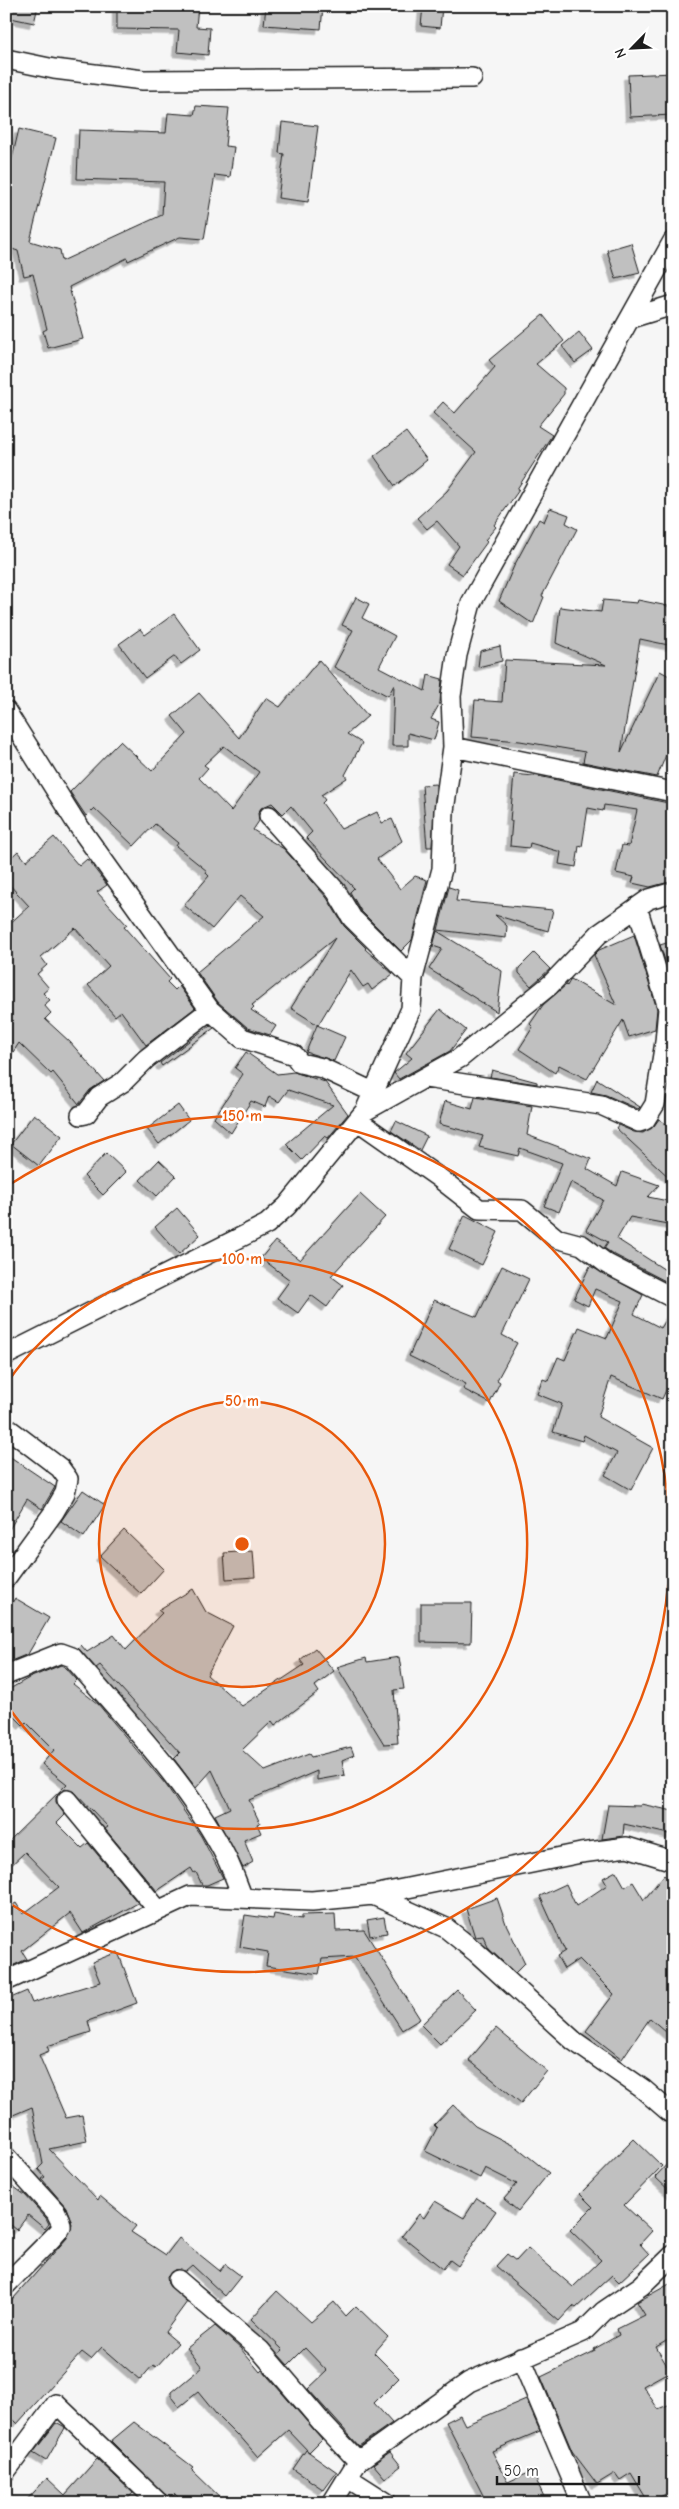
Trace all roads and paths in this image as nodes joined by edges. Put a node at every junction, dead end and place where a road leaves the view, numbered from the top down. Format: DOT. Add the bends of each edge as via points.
graph roads {
  1 [pos="6,59"];
  2 [pos="472,78"];
  3 [pos="673,241"];
  4 [pos="673,305"];
  5 [pos="631,318"];
  6 [pos="6,711"];
  7 [pos="452,747"];
  8 [pos="673,792"];
  9 [pos="269,816"];
  10 [pos="673,892"];
  11 [pos="637,907"];
  12 [pos="413,978"];
  13 [pos="210,1010"];
  14 [pos="426,1078"];
  15 [pos="373,1092"];
  16 [pos="81,1115"];
  17 [pos="362,1116"];
  18 [pos="673,1298"];
  19 [pos="6,1355"];
  20 [pos="6,1427"];
  21 [pos="6,1578"];
  22 [pos="6,1675"];
  23 [pos="67,1800"];
  24 [pos="673,1861"];
  25 [pos="242,1896"];
  26 [pos="373,1896"];
  27 [pos="158,1910"];
  28 [pos="6,1980"];
  29 [pos="673,2115"];
  30 [pos="6,2157"];
  31 [pos="673,2255"];
  32 [pos="178,2280"];
  33 [pos="6,2285"];
  34 [pos="521,2358"];
  35 [pos="358,2461"];
  36 [pos="6,2471"];
  37 [pos="348,2478"];
  38 [pos="159,2503"];
  39 [pos="332,2503"];
  40 [pos="387,2503"];
  41 [pos="582,2503"];
  1 -- 2 [label="street" via="54,69 143,80"];
  3 -- 5 [label="street"];
  4 -- 5 [label="street"];
  5 -- 7 [label="street" via="471,603 457,655 451,696"];
  6 -- 13 [label="street" via="75,821"];
  7 -- 8 [label="street"];
  7 -- 12 [label="street" via="444,811 442,869"];
  9 -- 12 [label="street" via="336,891 352,918"];
  10 -- 11 [label="street" via="649,898"];
  11 -- 14 [label="street" via="599,934 550,985 460,1058"];
  11 -- 14 [label="street" via="668,1008 655,1104 645,1120 639,1122 601,1105"];
  12 -- 15 [label="street" via="411,1008"];
  13 -- 15 [label="street" via="242,1038 294,1055 300,1062 322,1068"];
  13 -- 16 [label="street" via="146,1059 123,1082 99,1097 86,1114"];
  14 -- 17 [label="street"];
  15 -- 17 [label="street"];
  17 -- 18 [label="street" via="478,1209 522,1210 556,1238 582,1245 608,1264"];
  17 -- 19 [label="street" via="287,1206 268,1224"];
  20 -- 21 [label="street" via="60,1468 68,1479 65,1493 54,1512"];
  22 -- 25 [label="street" via="62,1653 72,1657 153,1751 198,1812 226,1857"];
  23 -- 27 [label="street"];
  24 -- 26 [label="street" via="627,1848 581,1853"];
  25 -- 26 [label="street" via="312,1901"];
  25 -- 27 [label="street" via="190,1896"];
  26 -- 29 [label="street" via="446,1928 574,2041 643,2088"];
  27 -- 28 [label="street"];
  30 -- 33 [label="street" via="56,2212 61,2223 61,2229 54,2237"];
  31 -- 34 [label="street" via="641,2286 604,2311 583,2332"];
  32 -- 35 [label="street" via="260,2350"];
  34 -- 35 [label="street" via="468,2382"];
  34 -- 41 [label="street"];
  35 -- 37 [label="street"];
  36 -- 38 [label="street" via="56,2404"];
  37 -- 39 [label="street"];
  37 -- 40 [label="street"];
}
